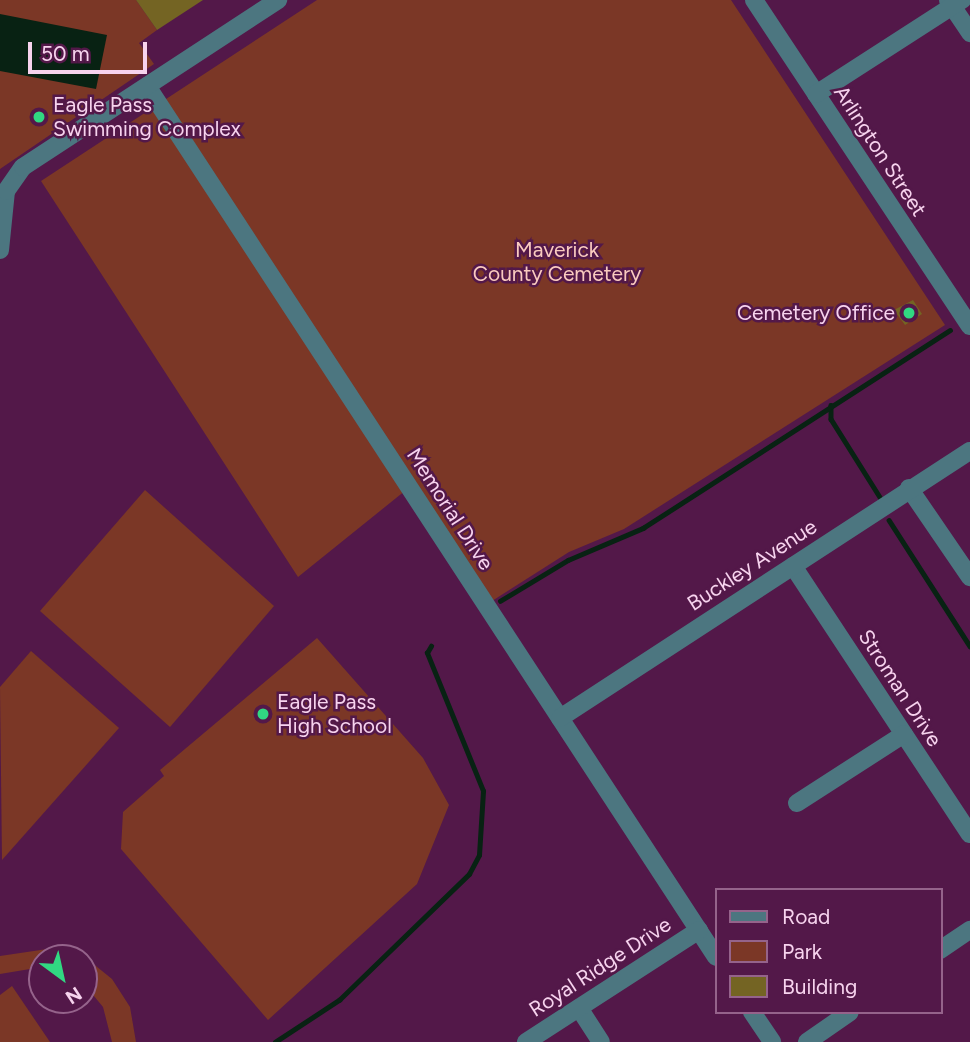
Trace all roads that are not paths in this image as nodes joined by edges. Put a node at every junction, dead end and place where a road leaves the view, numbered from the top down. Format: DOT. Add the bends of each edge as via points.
graph roads {
  1 [pos="278,0"];
  2 [pos="754,0"];
  3 [pos="954,2"];
  4 [pos="970,33"];
  5 [pos="147,86"];
  6 [pos="816,94"];
  7 [pos="0,250"];
  8 [pos="970,326"];
  9 [pos="970,451"];
  10 [pos="909,488"];
  11 [pos="793,566"];
  12 [pos="970,578"];
  13 [pos="560,718"];
  14 [pos="904,734"];
  15 [pos="797,803"];
  16 [pos="970,834"];
  17 [pos="699,930"];
  18 [pos="970,930"];
  19 [pos="942,949"];
  20 [pos="715,955"];
  21 [pos="579,1007"];
  22 [pos="753,1014"];
  23 [pos="847,1014"];
  24 [pos="526,1042"];
  25 [pos="601,1042"];
  26 [pos="772,1042"];
  27 [pos="807,1042"];
  1 -- 5 [label="street"];
  2 -- 6 [label="street, Arlington Street"];
  3 -- 4 [label="street"];
  3 -- 6 [label="street"];
  5 -- 7 [label="street" via="15,174"];
  5 -- 13 [label="street, Memorial Drive"];
  6 -- 8 [label="street, Arlington Street"];
  9 -- 10 [label="street, Buckley Avenue"];
  10 -- 11 [label="street, Buckley Avenue"];
  10 -- 12 [label="street"];
  11 -- 13 [label="street, Buckley Avenue"];
  11 -- 14 [label="street, Stroman Drive"];
  13 -- 17 [label="street, Memorial Drive"];
  14 -- 15 [label="street"];
  14 -- 16 [label="street, Stroman Drive"];
  17 -- 20 [label="street, Memorial Drive"];
  17 -- 21 [label="street, Royal Ridge Drive"];
  18 -- 19 [label="street"];
  21 -- 24 [label="street, Royal Ridge Drive"];
  21 -- 25 [label="street"];
  22 -- 26 [label="street"];
  23 -- 27 [label="street"];
}
